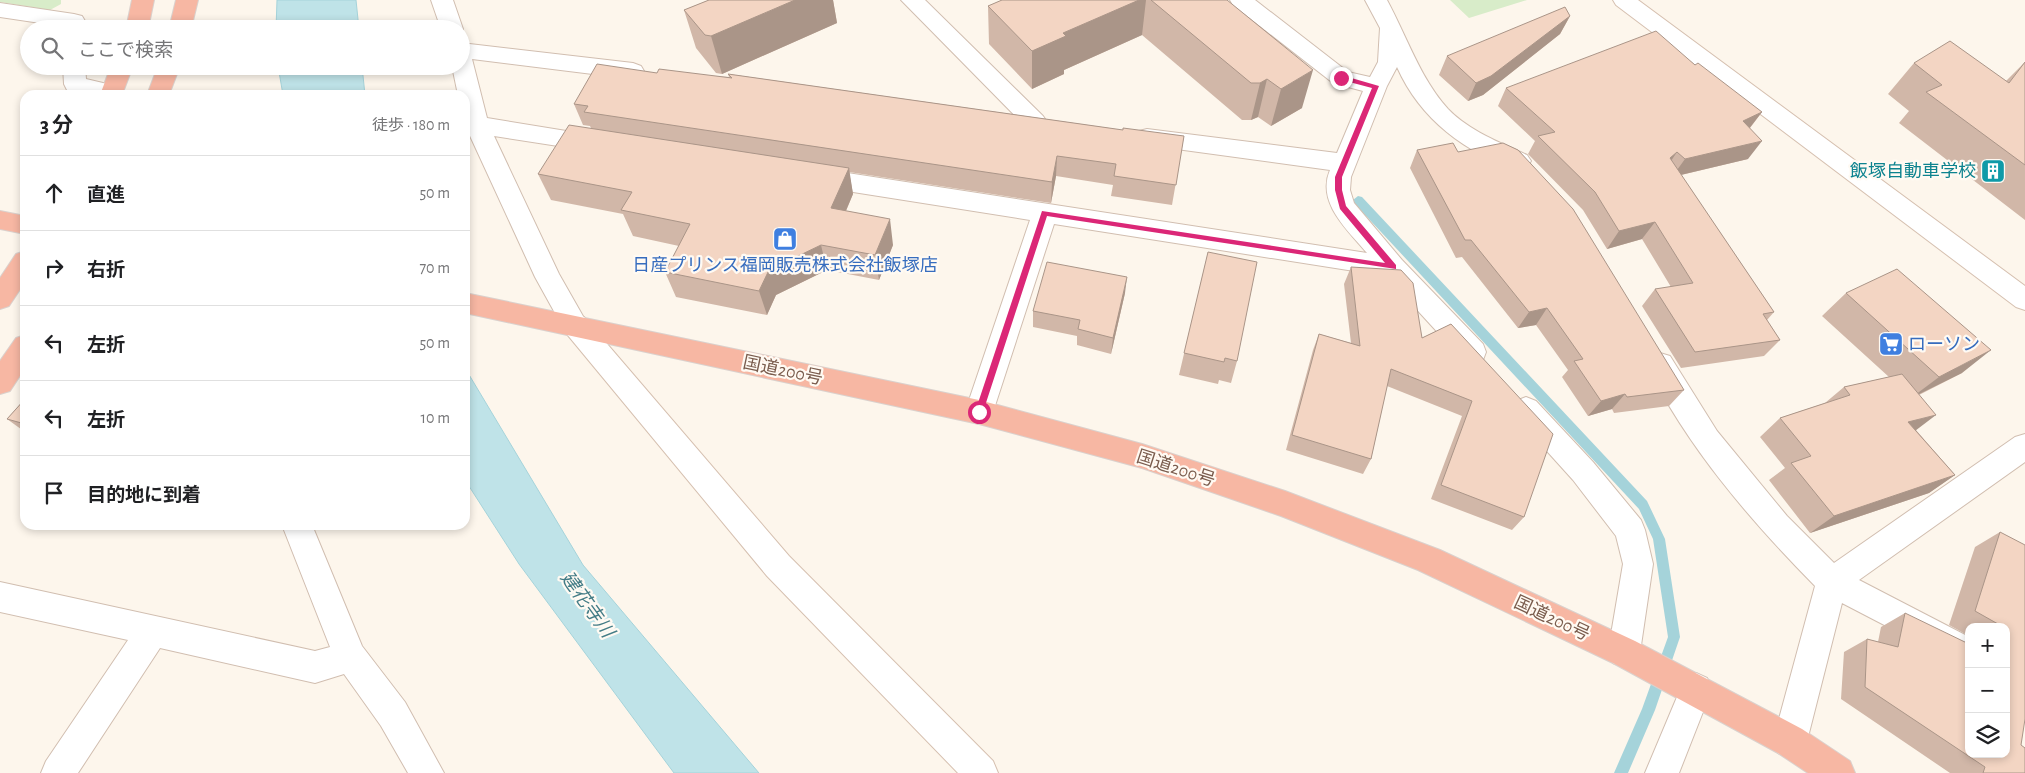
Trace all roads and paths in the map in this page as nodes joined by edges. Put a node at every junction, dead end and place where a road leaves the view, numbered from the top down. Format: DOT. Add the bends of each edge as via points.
graph roads {
  1 [pos="74,0"];
  2 [pos="143,0"];
  3 [pos="187,0"];
  4 [pos="442,0"];
  5 [pos="912,0"];
  6 [pos="1241,0"];
  7 [pos="1376,0"];
  8 [pos="1624,0"];
  9 [pos="0,10"];
  10 [pos="49,20"];
  11 [pos="74,20"];
  12 [pos="139,20"];
  13 [pos="182,20"];
  14 [pos="449,20"];
  15 [pos="1392,28"];
  16 [pos="470,51"];
  17 [pos="649,74"];
  18 [pos="74,75"];
  19 [pos="118,75"];
  20 [pos="166,75"];
  21 [pos="465,75"];
  22 [pos="1376,86"];
  23 [pos="97,90"];
  24 [pos="113,90"];
  25 [pos="160,90"];
  26 [pos="468,90"];
  27 [pos="470,97"];
  28 [pos="1005,118"];
  29 [pos="477,125"];
  30 [pos="1122,134"];
  31 [pos="624,148"];
  32 [pos="1345,163"];
  33 [pos="790,174"];
  34 [pos="1537,179"];
  35 [pos="1045,213"];
  36 [pos="0,220"];
  37 [pos="20,223"];
  38 [pos="1393,267"];
  39 [pos="20,269"];
  40 [pos="0,299"];
  41 [pos="2025,300"];
  42 [pos="470,304"];
  43 [pos="575,325"];
  44 [pos="1650,347"];
  45 [pos="20,353"];
  46 [pos="1488,369"];
  47 [pos="0,383"];
  48 [pos="1509,391"];
  49 [pos="979,412"];
  50 [pos="2025,446"];
  51 [pos="299,530"];
  52 [pos="1832,582"];
  53 [pos="0,597"];
  54 [pos="153,631"];
  55 [pos="1965,652"];
  56 [pos="350,656"];
  57 [pos="1634,657"];
  58 [pos="1688,686"];
  59 [pos="1790,741"];
  60 [pos="58,773"];
  61 [pos="427,773"];
  62 [pos="982,773"];
  63 [pos="1662,773"];
  64 [pos="1838,773"];
  1 -- 11 [label="street"];
  2 -- 12 [label="highway"];
  3 -- 13 [label="highway"];
  4 -- 14 [label="street"];
  5 -- 28 [label="street" via="1045,124"];
  6 -- 22 [label="street" via="1341,78"];
  7 -- 15 [label="street"];
  8 -- 41 [label="street"];
  9 -- 10 [label="street"];
  15 -- 22 [label="street" via="1389,62"];
  15 -- 34 [label="street" via="1414,80 1441,116 1476,141 1518,160"];
  16 -- 17 [label="street"];
  18 -- 23 [label="street" via="75,84"];
  19 -- 24 [label="highway"];
  20 -- 25 [label="highway"];
  21 -- 26 [label="street"];
  22 -- 32 [label="street"];
  27 -- 29 [label="street"];
  29 -- 31 [label="street"];
  29 -- 43 [label="street" via="548,277"];
  30 -- 32 [label="street"];
  32 -- 38 [label="street" via="1338,190 1343,207"];
  33 -- 35 [label="street"];
  35 -- 38 [label="street"];
  35 -- 49 [label="street"];
  36 -- 37 [label="highway"];
  38 -- 46 [label="street"];
  39 -- 40 [label="highway"];
  42 -- 43 [label="highway, 国道200号"];
  43 -- 49 [label="highway, 国道200号"];
  43 -- 62 [label="street" via="778,566"];
  44 -- 52 [label="street" via="1707,440 1776,526"];
  45 -- 47 [label="highway"];
  48 -- 57 [label="street" via="1584,471 1630,530 1638,564"];
  49 -- 57 [label="highway, 国道200号" via="1142,456 1285,504 1430,560"];
  50 -- 52 [label="street"];
  51 -- 56 [label="street"];
  52 -- 55 [label="street"];
  52 -- 59 [label="street"];
  53 -- 54 [label="street"];
  54 -- 56 [label="street" via="315,667"];
  54 -- 60 [label="street"];
  56 -- 61 [label="street" via="393,714"];
  57 -- 58 [label="highway, 国道200号"];
  58 -- 59 [label="highway, 国道200号"];
  58 -- 63 [label="street"];
  59 -- 64 [label="highway, 国道200号"];
}
